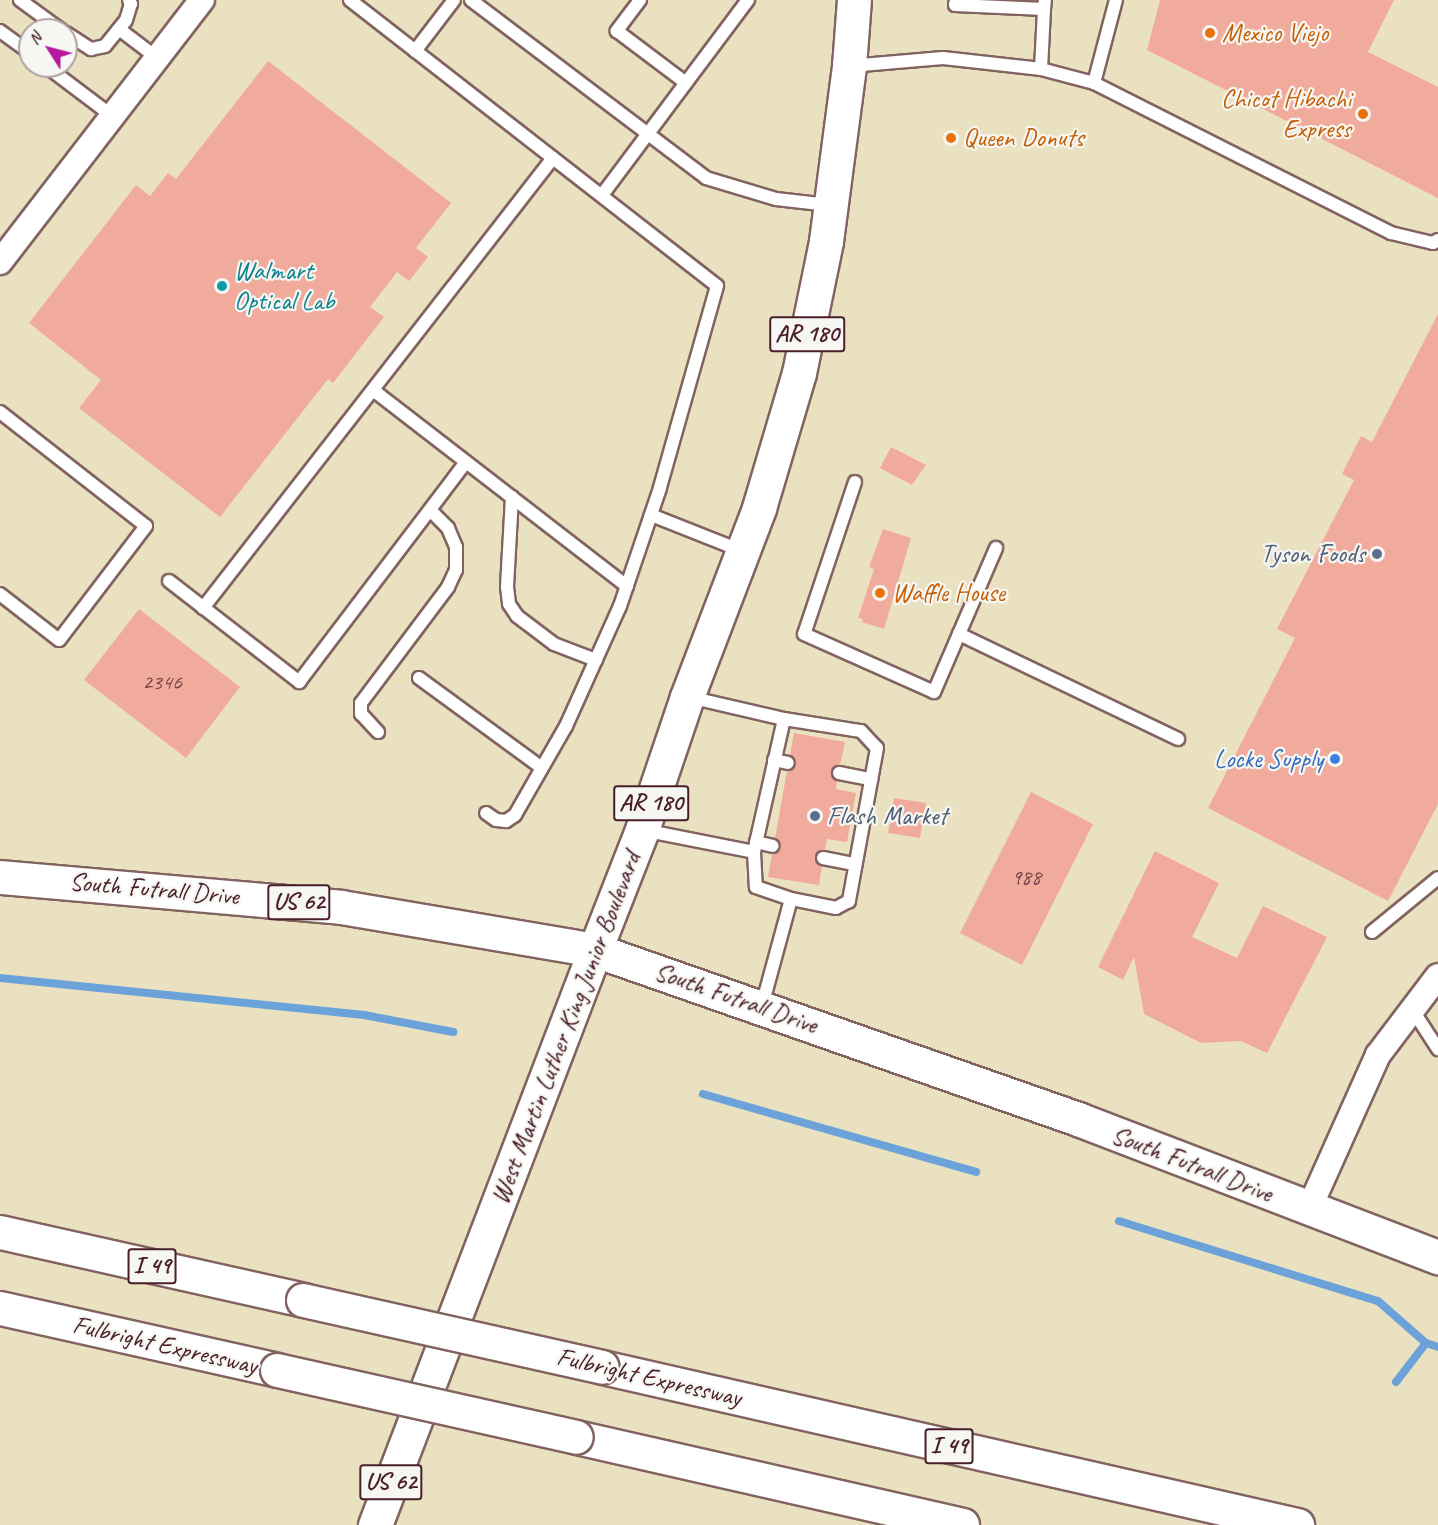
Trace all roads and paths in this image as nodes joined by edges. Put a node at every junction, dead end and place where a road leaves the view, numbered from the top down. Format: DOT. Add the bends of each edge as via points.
graph roads {
  1 [pos="20,0"];
  2 [pos="129,0"];
  3 [pos="202,0"];
  4 [pos="350,0"];
  5 [pos="454,0"];
  6 [pos="471,0"];
  7 [pos="640,0"];
  8 [pos="854,0"];
  9 [pos="956,0"];
  10 [pos="1116,0"];
  11 [pos="744,2"];
  12 [pos="1044,4"];
  13 [pos="43,18"];
  14 [pos="119,29"];
  15 [pos="0,31"];
  16 [pos="78,41"];
  17 [pos="18,45"];
  18 [pos="415,51"];
  19 [pos="157,58"];
  20 [pos="849,66"];
  21 [pos="1041,69"];
  22 [pos="62,78"];
  23 [pos="687,83"];
  24 [pos="1094,83"];
  25 [pos="112,116"];
  26 [pos="647,134"];
  27 [pos="554,158"];
  28 [pos="602,195"];
  29 [pos="831,206"];
  30 [pos="1438,240"];
  31 [pos="0,262"];
  32 [pos="373,390"];
  33 [pos="0,412"];
  34 [pos="466,462"];
  35 [pos="855,482"];
  36 [pos="512,497"];
  37 [pos="430,510"];
  38 [pos="651,515"];
  39 [pos="996,548"];
  40 [pos="742,551"];
  41 [pos="170,581"];
  42 [pos="627,586"];
  43 [pos="0,594"];
  44 [pos="203,608"];
  45 [pos="959,634"];
  46 [pos="596,660"];
  47 [pos="419,678"];
  48 [pos="687,697"];
  49 [pos="784,719"];
  50 [pos="378,732"];
  51 [pos="1178,739"];
  52 [pos="774,760"];
  53 [pos="788,763"];
  54 [pos="542,768"];
  55 [pos="839,773"];
  56 [pos="871,779"];
  57 [pos="486,813"];
  58 [pos="642,830"];
  59 [pos="773,846"];
  60 [pos="755,847"];
  61 [pos="823,858"];
  62 [pos="855,864"];
  63 [pos="0,877"];
  64 [pos="1438,878"];
  65 [pos="791,899"];
  66 [pos="1372,932"];
  67 [pos="595,950"];
  68 [pos="1438,976"];
  69 [pos="761,1010"];
  70 [pos="1412,1010"];
  71 [pos="1438,1049"];
  72 [pos="1309,1209"];
  73 [pos="0,1232"];
  74 [pos="1438,1257"];
  75 [pos="0,1308"];
  76 [pos="375,1525"];
  77 [pos="962,1525"];
  78 [pos="1297,1525"];
  1 -- 13 [label="lane"];
  2 -- 14 [label="lane" via="126,20"];
  3 -- 19 [label="street"];
  4 -- 18 [label="lane"];
  5 -- 18 [label="lane"];
  6 -- 26 [label="lane"];
  7 -- 23 [label="lane" via="617,31"];
  8 -- 20 [label="main road, West Martin Luther King Junior Boulevard / AR 180"];
  9 -- 12 [label="lane" via="956,4"];
  10 -- 24 [label="lane"];
  11 -- 23 [label="lane" via="716,34"];
  12 -- 21 [label="lane"];
  14 -- 16 [label="lane" via="105,46 91,49"];
  14 -- 19 [label="lane"];
  15 -- 17 [label="lane"];
  18 -- 27 [label="lane"];
  19 -- 25 [label="street"];
  20 -- 21 [label="lane" via="943,58"];
  20 -- 29 [label="main road, West Martin Luther King Junior Boulevard / AR 180"];
  21 -- 24 [label="lane"];
  22 -- 25 [label="lane"];
  23 -- 26 [label="lane"];
  24 -- 30 [label="lane" via="1391,233 1433,243"];
  25 -- 31 [label="street"];
  26 -- 28 [label="lane"];
  26 -- 29 [label="lane" via="706,178 776,199"];
  27 -- 28 [label="lane"];
  27 -- 32 [label="lane"];
  28 -- 38 [label="lane" via="717,286"];
  29 -- 40 [label="main road, West Martin Luther King Junior Boulevard / AR 180" via="799,373 759,508"];
  32 -- 34 [label="lane"];
  32 -- 44 [label="lane"];
  33 -- 43 [label="lane" via="146,526 59,640"];
  34 -- 36 [label="lane"];
  34 -- 37 [label="lane"];
  35 -- 45 [label="lane" via="804,634 934,692"];
  36 -- 42 [label="lane"];
  36 -- 46 [label="lane" via="509,604 517,616 554,644"];
  37 -- 44 [label="lane" via="299,682"];
  37 -- 50 [label="lane" via="448,528 456,548 456,570 448,587 361,703 361,714"];
  38 -- 40 [label="lane"];
  38 -- 42 [label="lane"];
  39 -- 45 [label="lane"];
  40 -- 48 [label="main road, West Martin Luther King Junior Boulevard / AR 180"];
  41 -- 44 [label="lane"];
  42 -- 46 [label="lane"];
  45 -- 51 [label="lane"];
  46 -- 54 [label="lane"];
  47 -- 54 [label="lane"];
  48 -- 49 [label="lane"];
  48 -- 58 [label="main road, West Martin Luther King Junior Boulevard / AR 180"];
  49 -- 52 [label="lane"];
  49 -- 56 [label="lane" via="861,731 877,748"];
  52 -- 53 [label="lane"];
  52 -- 60 [label="lane"];
  54 -- 57 [label="lane" via="516,815 506,821"];
  55 -- 56 [label="lane"];
  56 -- 62 [label="lane"];
  58 -- 60 [label="lane"];
  58 -- 67 [label="main road, West Martin Luther King Junior Boulevard / AR 180"];
  59 -- 60 [label="lane"];
  60 -- 65 [label="lane" via="756,887"];
  61 -- 62 [label="lane"];
  62 -- 65 [label="lane" via="849,901 836,908"];
  63 -- 67 [label="main road, South Futrall Drive / US 62" via="341,907"];
  64 -- 66 [label="lane"];
  65 -- 69 [label="lane"];
  67 -- 69 [label="main road, South Futrall Drive"];
  67 -- 76 [label="main road, West Martin Luther King Junior Boulevard / US 62"];
  68 -- 70 [label="street"];
  69 -- 72 [label="main road, South Futrall Drive" via="859,1040 1078,1119"];
  70 -- 71 [label="lane"];
  70 -- 72 [label="street" via="1378,1055"];
  72 -- 74 [label="main road, South Futrall Drive"];
  73 -- 78 [label="main road, Fulbright Expressway / I 49, bridge"];
  75 -- 77 [label="main road, Fulbright Expressway, bridge"];
}
